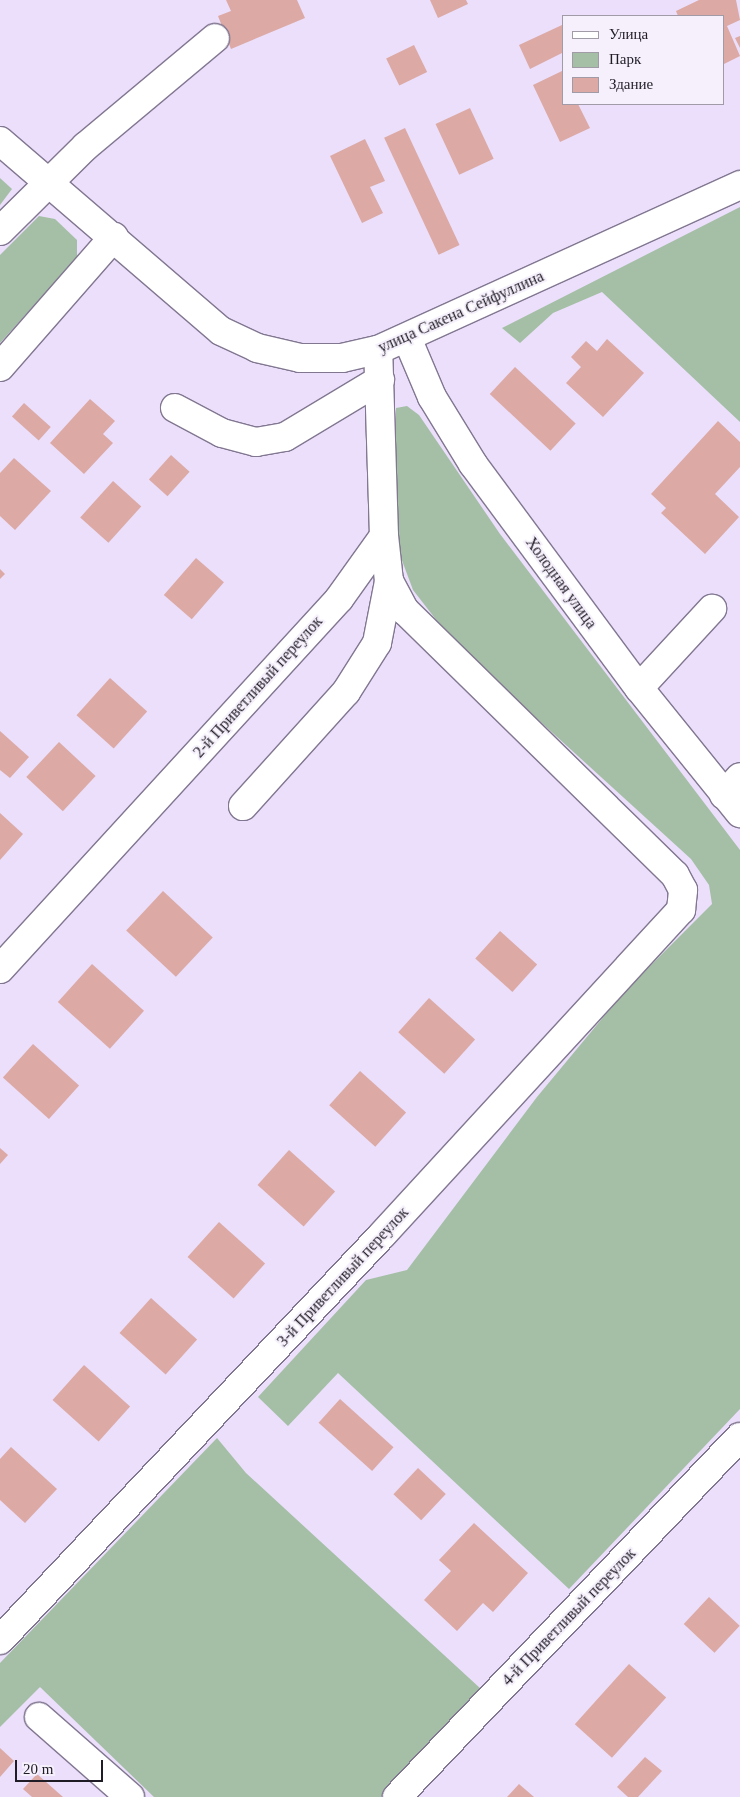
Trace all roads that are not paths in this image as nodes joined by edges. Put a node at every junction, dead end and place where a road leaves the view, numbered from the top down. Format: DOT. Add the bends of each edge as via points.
graph roads {
  1 [pos="215,38"];
  2 [pos="0,141"];
  3 [pos="50,180"];
  4 [pos="740,186"];
  5 [pos="0,230"];
  6 [pos="114,237"];
  7 [pos="407,338"];
  8 [pos="378,350"];
  9 [pos="0,367"];
  10 [pos="380,380"];
  11 [pos="175,408"];
  12 [pos="384,536"];
  13 [pos="389,581"];
  14 [pos="712,609"];
  15 [pos="639,688"];
  16 [pos="735,795"];
  17 [pos="243,806"];
  18 [pos="0,969"];
  19 [pos="740,1437"];
  20 [pos="0,1640"];
  21 [pos="39,1717"];
  22 [pos="130,1797"];
  23 [pos="397,1797"];
  1 -- 3 [label="street"];
  2 -- 3 [label="street, улица Сакена Сейфуллина"];
  3 -- 5 [label="street"];
  3 -- 6 [label="street, улица Сакена Сейфуллина"];
  4 -- 7 [label="street, улица Сакена Сейфуллина"];
  6 -- 8 [label="street, улица Сакена Сейфуллина" via="221,331 257,348 300,358 342,358"];
  6 -- 9 [label="street"];
  7 -- 8 [label="street, улица Сакена Сейфуллина"];
  7 -- 15 [label="street, Холодная улица" via="432,397 473,464"];
  8 -- 10 [label="street"];
  10 -- 11 [label="street" via="285,438 256,442 222,433"];
  10 -- 12 [label="street"];
  12 -- 13 [label="street"];
  12 -- 18 [label="street, 2-й Приветливый переулок" via="339,598"];
  13 -- 17 [label="street" via="377,643 346,692"];
  13 -- 20 [label="street, 3-й Приветливый переулок" via="424,634 675,875 683,890 681,910 382,1235"];
  14 -- 15 [label="street"];
  15 -- 16 [label="street, Холодная улица"];
  19 -- 23 [label="street, 4-й Приветливый переулок"];
  21 -- 22 [label="street"];
}
